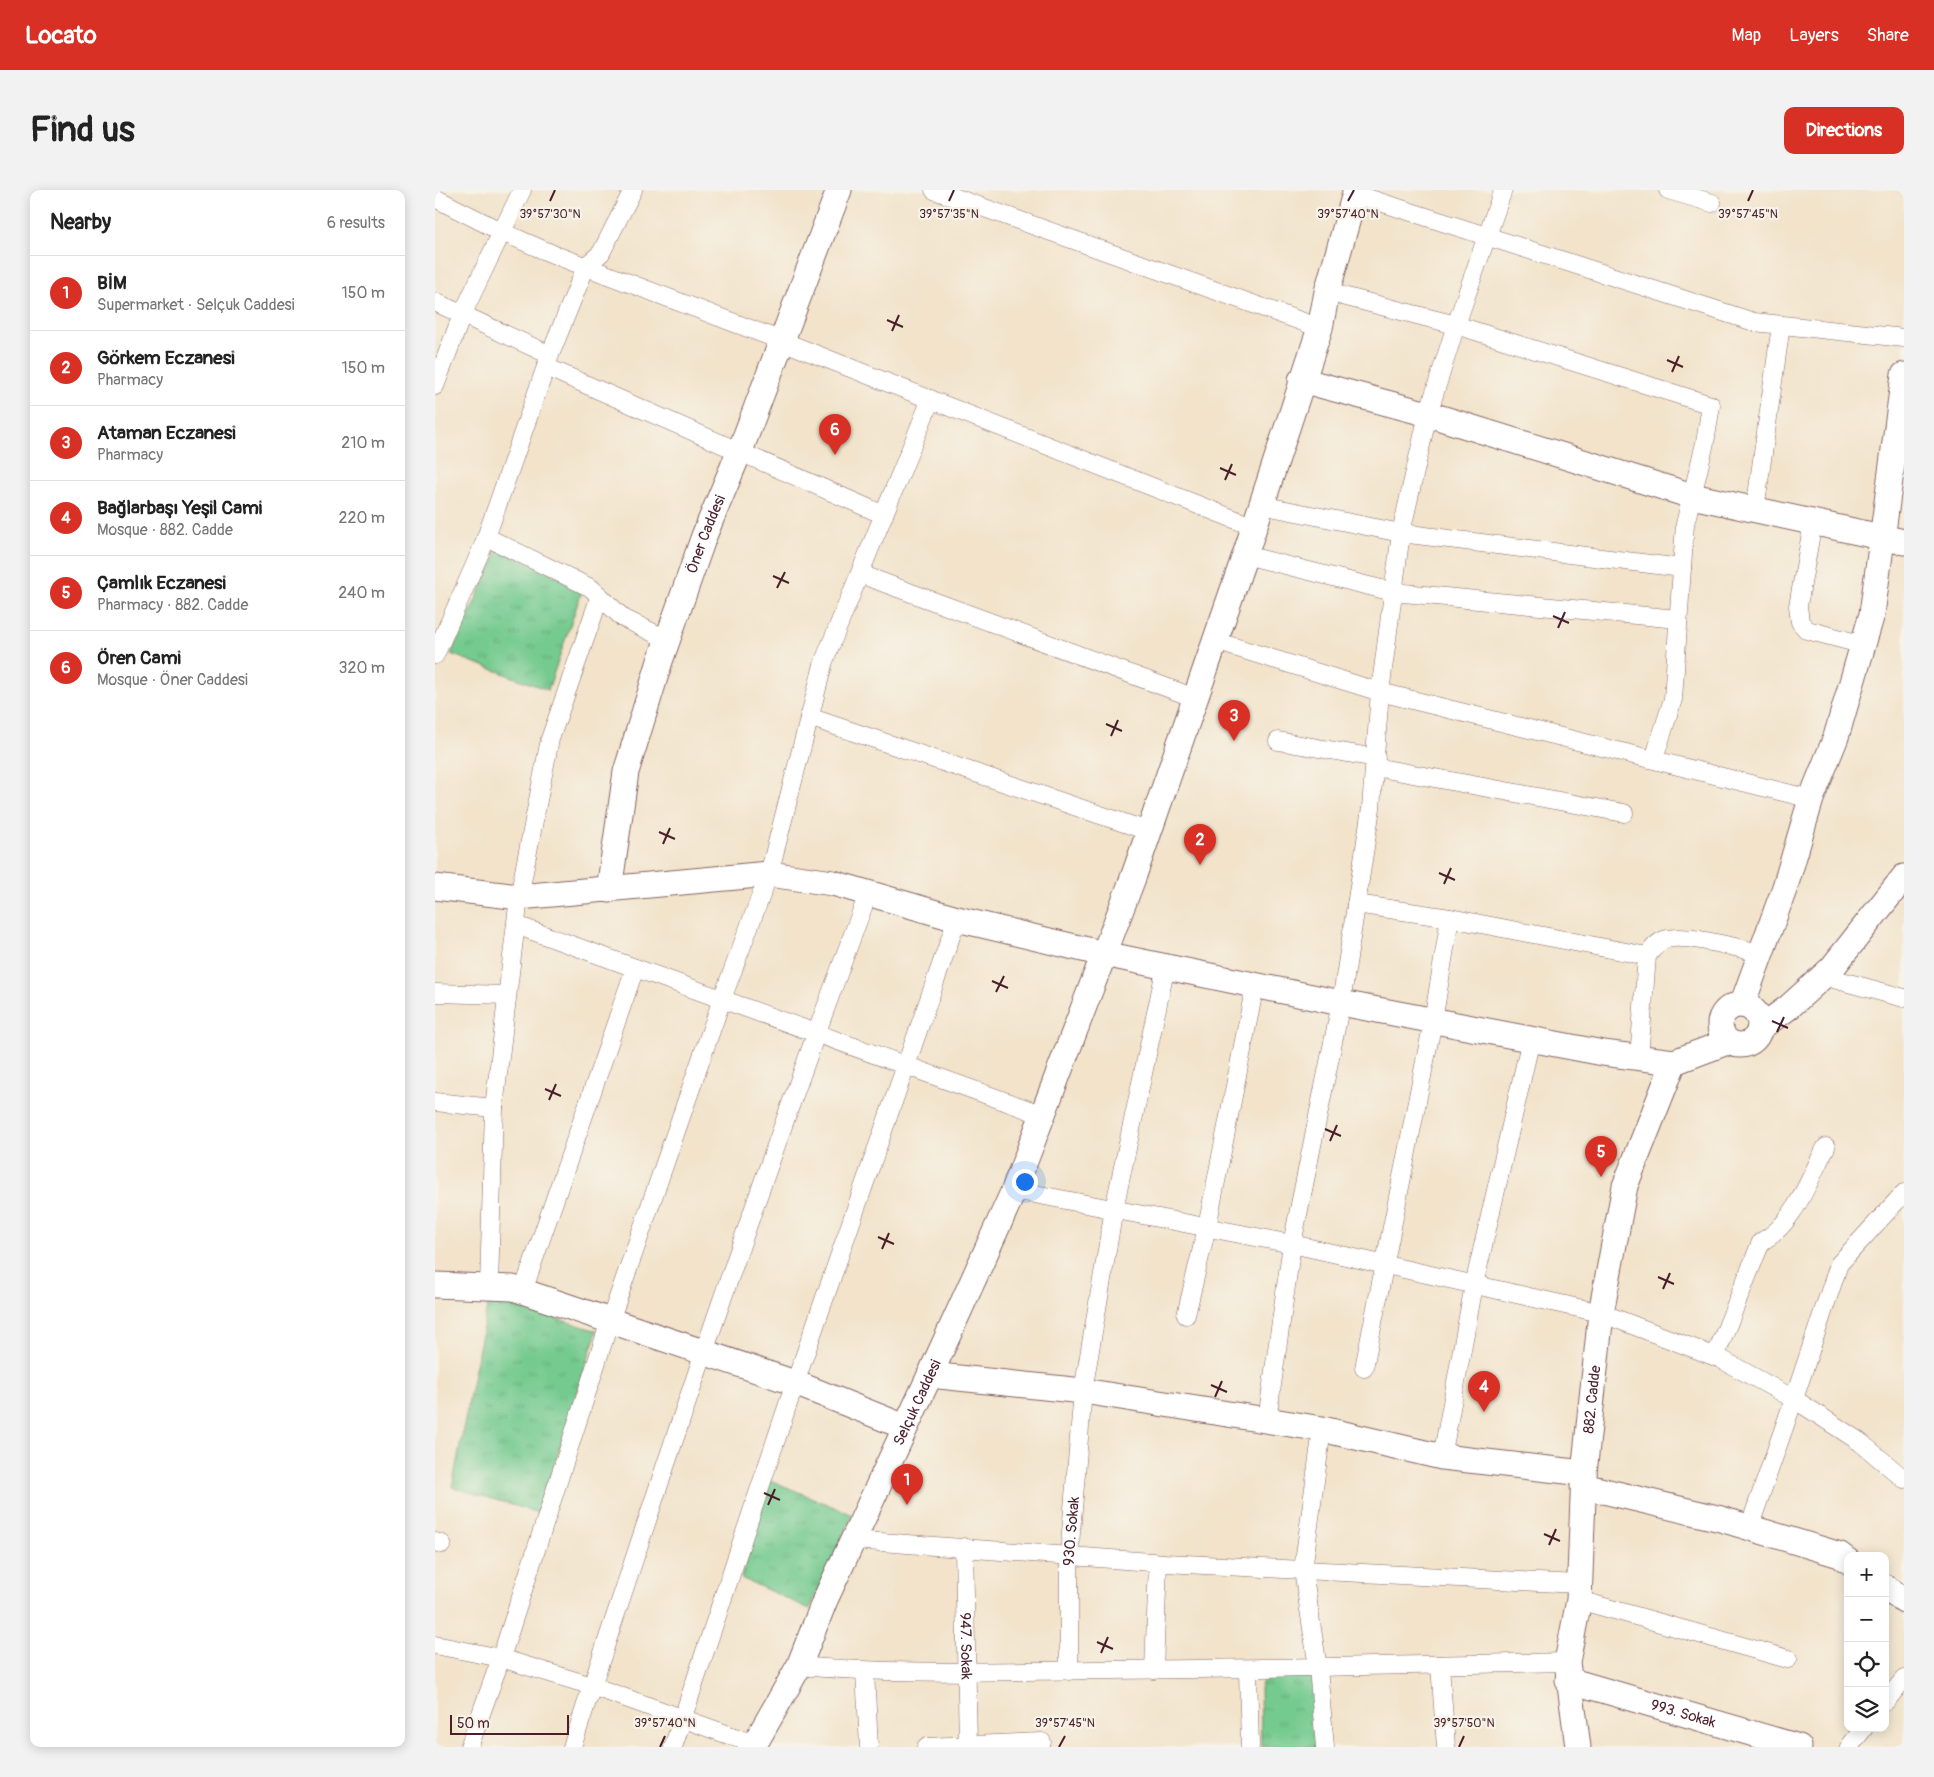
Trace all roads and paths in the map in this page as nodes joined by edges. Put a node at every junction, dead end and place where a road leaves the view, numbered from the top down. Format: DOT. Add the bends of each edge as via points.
graph roads {
  1 [pos="522,190"];
  2 [pos="633,190"];
  3 [pos="839,190"];
  4 [pos="934,190"];
  5 [pos="1503,190"];
  6 [pos="1668,190"];
  7 [pos="1355,192"];
  8 [pos="435,198"];
  9 [pos="1712,203"];
  10 [pos="502,232"];
  11 [pos="1486,235"];
  12 [pos="586,266"];
  13 [pos="1327,292"];
  14 [pos="435,302"];
  15 [pos="462,315"];
  16 [pos="1456,324"];
  17 [pos="1781,325"];
  18 [pos="1320,328"];
  19 [pos="1904,338"];
  20 [pos="782,341"];
  21 [pos="548,361"];
  22 [pos="1904,375"];
  23 [pos="1301,380"];
  24 [pos="435,386"];
  25 [pos="931,400"];
  26 [pos="1428,414"];
  27 [pos="739,452"];
  28 [pos="1692,496"];
  29 [pos="1755,510"];
  30 [pos="884,515"];
  31 [pos="1258,516"];
  32 [pos="1813,522"];
  33 [pos="1401,533"];
  34 [pos="486,537"];
  35 [pos="1894,539"];
  36 [pos="1245,555"];
  37 [pos="1682,568"];
  38 [pos="860,574"];
  39 [pos="1393,592"];
  40 [pos="600,596"];
  41 [pos="1678,619"];
  42 [pos="668,640"];
  43 [pos="1215,641"];
  44 [pos="1864,645"];
  45 [pos="435,655"];
  46 [pos="1380,692"];
  47 [pos="1195,698"];
  48 [pos="809,717"];
  49 [pos="1278,741"];
  50 [pos="1654,759"];
  51 [pos="1375,762"];
  52 [pos="1811,799"];
  53 [pos="1624,813"];
  54 [pos="1149,831"];
  55 [pos="769,874"];
  56 [pos="1904,877"];
  57 [pos="435,887"];
  58 [pos="609,890"];
  59 [pos="868,894"];
  60 [pos="519,897"];
  61 [pos="1356,904"];
  62 [pos="1450,918"];
  63 [pos="957,920"];
  64 [pos="516,925"];
  65 [pos="1761,953"];
  66 [pos="1104,954"];
  67 [pos="1647,956"];
  68 [pos="1166,966"];
  69 [pos="635,968"];
  70 [pos="1823,976"];
  71 [pos="1255,985"];
  72 [pos="435,993"];
  73 [pos="507,995"];
  74 [pos="1904,998"];
  75 [pos="722,999"];
  76 [pos="1341,1003"];
  77 [pos="1743,1005"];
  78 [pos="1433,1021"];
  79 [pos="1760,1028"];
  80 [pos="815,1033"];
  81 [pos="1531,1040"];
  82 [pos="1727,1042"];
  83 [pos="1639,1058"];
  84 [pos="1674,1062"];
  85 [pos="907,1066"];
  86 [pos="435,1102"];
  87 [pos="494,1108"];
  88 [pos="1043,1115"];
  89 [pos="1826,1147"];
  90 [pos="1014,1190"];
  91 [pos="1904,1193"];
  92 [pos="1114,1209"];
  93 [pos="1207,1227"];
  94 [pos="1292,1244"];
  95 [pos="1385,1265"];
  96 [pos="1474,1284"];
  97 [pos="435,1285"];
  98 [pos="489,1287"];
  99 [pos="523,1291"];
  100 [pos="1601,1313"];
  101 [pos="1187,1315"];
  102 [pos="610,1321"];
  103 [pos="703,1352"];
  104 [pos="1715,1357"];
  105 [pos="1364,1368"];
  106 [pos="931,1375"];
  107 [pos="795,1382"];
  108 [pos="1083,1392"];
  109 [pos="1794,1399"];
  110 [pos="1267,1420"];
  111 [pos="905,1427"];
  112 [pos="1321,1429"];
  113 [pos="1442,1457"];
  114 [pos="1904,1479"];
  115 [pos="1584,1480"];
  116 [pos="1749,1528"];
  117 [pos="853,1540"];
  118 [pos="964,1547"];
  119 [pos="1069,1556"];
  120 [pos="1844,1558"];
  121 [pos="1157,1563"];
  122 [pos="1303,1570"];
  123 [pos="1889,1589"];
  124 [pos="1579,1592"];
  125 [pos="1904,1600"];
  126 [pos="435,1645"];
  127 [pos="501,1658"];
  128 [pos="1788,1659"];
  129 [pos="1440,1665"];
  130 [pos="799,1666"];
  131 [pos="1318,1668"];
  132 [pos="1154,1670"];
  133 [pos="1248,1670"];
  134 [pos="966,1671"];
  135 [pos="1069,1671"];
  136 [pos="1567,1671"];
  137 [pos="865,1672"];
  138 [pos="1904,1679"];
  139 [pos="592,1686"];
  140 [pos="1889,1697"];
  141 [pos="683,1718"];
  142 [pos="1861,1732"];
  143 [pos="1042,1742"];
  144 [pos="968,1745"];
  145 [pos="753,1746"];
  146 [pos="994,1746"];
  147 [pos="1789,1746"];
  148 [pos="469,1747"];
  149 [pos="572,1747"];
  150 [pos="673,1747"];
  151 [pos="869,1747"];
  152 [pos="926,1747"];
  153 [pos="1250,1747"];
  154 [pos="1325,1747"];
  155 [pos="1446,1747"];
  156 [pos="1578,1747"];
  157 [pos="1849,1747"];
  1 -- 10 [label="street"];
  2 -- 12 [label="street" via="601,253"];
  3 -- 20 [label="street, Öner Caddesi"];
  4 -- 18 [label="street"];
  5 -- 11 [label="street"];
  6 -- 9 [label="street"];
  7 -- 11 [label="street"];
  7 -- 13 [label="street, Selçuk Caddesi"];
  8 -- 10 [label="street"];
  10 -- 12 [label="street"];
  10 -- 15 [label="street"];
  11 -- 16 [label="street"];
  11 -- 17 [label="street" via="1754,322"];
  12 -- 20 [label="street"];
  12 -- 21 [label="street"];
  13 -- 16 [label="street"];
  13 -- 18 [label="street, Selçuk Caddesi"];
  14 -- 15 [label="street"];
  15 -- 21 [label="street"];
  15 -- 24 [label="street"];
  16 -- 26 [label="street"];
  16 -- 28 [label="street" via="1711,405"];
  17 -- 19 [label="street"];
  17 -- 29 [label="street"];
  18 -- 23 [label="street, Selçuk Caddesi"];
  20 -- 25 [label="street"];
  20 -- 27 [label="street, Öner Caddesi"];
  21 -- 27 [label="street"];
  21 -- 34 [label="street"];
  22 -- 35 [label="street"];
  23 -- 26 [label="street"];
  23 -- 31 [label="street, Selçuk Caddesi"];
  25 -- 30 [label="street"];
  25 -- 31 [label="street"];
  26 -- 28 [label="street"];
  26 -- 33 [label="street"];
  27 -- 30 [label="street"];
  27 -- 42 [label="street, Öner Caddesi" via="704,536"];
  28 -- 29 [label="street"];
  28 -- 37 [label="street" via="1685,524"];
  29 -- 32 [label="street"];
  30 -- 38 [label="street"];
  31 -- 33 [label="street"];
  31 -- 36 [label="street, Selçuk Caddesi"];
  32 -- 35 [label="street"];
  32 -- 44 [label="street" via="1798,606 1800,622 1807,630"];
  33 -- 37 [label="street"];
  33 -- 39 [label="street"];
  34 -- 40 [label="street" via="591,588"];
  34 -- 45 [label="street"];
  35 -- 44 [label="street"];
  36 -- 39 [label="street"];
  36 -- 43 [label="street, Selçuk Caddesi"];
  37 -- 41 [label="street"];
  38 -- 47 [label="street"];
  38 -- 48 [label="street" via="824,661"];
  39 -- 41 [label="street"];
  39 -- 46 [label="street"];
  40 -- 42 [label="street" via="623,618"];
  40 -- 60 [label="street" via="550,739"];
  41 -- 50 [label="street" via="1673,699"];
  42 -- 58 [label="street, Öner Caddesi" via="626,772"];
  43 -- 46 [label="street"];
  43 -- 47 [label="street, Selçuk Caddesi"];
  44 -- 52 [label="street" via="1836,738"];
  46 -- 50 [label="street"];
  46 -- 51 [label="street"];
  47 -- 54 [label="street, Selçuk Caddesi"];
  48 -- 54 [label="street"];
  48 -- 55 [label="street"];
  49 -- 51 [label="street"];
  50 -- 52 [label="street"];
  51 -- 53 [label="street"];
  51 -- 61 [label="street"];
  52 -- 65 [label="street"];
  54 -- 66 [label="street, Selçuk Caddesi"];
  55 -- 58 [label="street"];
  55 -- 59 [label="street" via="833,884"];
  55 -- 75 [label="street"];
  56 -- 70 [label="street"];
  57 -- 60 [label="street"];
  58 -- 60 [label="street"];
  59 -- 63 [label="street"];
  59 -- 80 [label="street"];
  60 -- 64 [label="street"];
  61 -- 62 [label="street"];
  61 -- 76 [label="street"];
  62 -- 67 [label="street"];
  62 -- 78 [label="street"];
  63 -- 66 [label="street"];
  63 -- 85 [label="street"];
  64 -- 69 [label="street"];
  64 -- 73 [label="street"];
  65 -- 67 [label="street" via="1671,938 1657,944"];
  65 -- 77 [label="street"];
  66 -- 68 [label="street"];
  66 -- 88 [label="street, Selçuk Caddesi"];
  67 -- 83 [label="street"];
  68 -- 71 [label="street"];
  68 -- 92 [label="street, 930. Sokak"];
  69 -- 75 [label="street"];
  69 -- 99 [label="street"];
  70 -- 74 [label="street"];
  70 -- 79 [label="street" via="1789,1008"];
  71 -- 76 [label="street"];
  71 -- 93 [label="street"];
  72 -- 73 [label="street"];
  73 -- 87 [label="street"];
  75 -- 80 [label="street"];
  75 -- 102 [label="street"];
  76 -- 78 [label="street"];
  76 -- 94 [label="street"];
  77 -- 79 [label="street" via="1759,1017"];
  77 -- 82 [label="street" via="1726,1010 1721,1018 1721,1035"];
  78 -- 81 [label="street"];
  78 -- 95 [label="street"];
  79 -- 82 [label="street" via="1756,1038 1748,1044 1737,1046"];
  80 -- 85 [label="street"];
  80 -- 103 [label="street"];
  81 -- 83 [label="street"];
  81 -- 96 [label="street"];
  82 -- 84 [label="street"];
  83 -- 84 [label="street"];
  84 -- 100 [label="street, 882. Cadde" via="1625,1186"];
  85 -- 88 [label="street"];
  85 -- 107 [label="street"];
  86 -- 87 [label="street"];
  87 -- 98 [label="street"];
  88 -- 90 [label="street, Selçuk Caddesi"];
  89 -- 104 [label="street" via="1783,1224 1773,1236 1761,1242"];
  90 -- 92 [label="street"];
  90 -- 106 [label="street, Selçuk Caddesi"];
  91 -- 109 [label="street" via="1839,1264"];
  92 -- 93 [label="street"];
  92 -- 108 [label="street, 930. Sokak"];
  93 -- 94 [label="street"];
  93 -- 101 [label="street"];
  94 -- 95 [label="street"];
  94 -- 110 [label="street"];
  95 -- 96 [label="street"];
  95 -- 105 [label="street"];
  96 -- 100 [label="street"];
  96 -- 113 [label="street"];
  97 -- 98 [label="street"];
  98 -- 99 [label="street"];
  99 -- 102 [label="street"];
  100 -- 104 [label="street"];
  100 -- 115 [label="street, 882. Cadde"];
  102 -- 103 [label="street"];
  102 -- 127 [label="street"];
  103 -- 107 [label="street"];
  103 -- 139 [label="street"];
  104 -- 109 [label="street"];
  106 -- 108 [label="street"];
  106 -- 111 [label="street, Selçuk Caddesi"];
  107 -- 111 [label="street"];
  107 -- 141 [label="street"];
  108 -- 110 [label="street"];
  108 -- 119 [label="street, 930. Sokak"];
  109 -- 114 [label="street" via="1860,1442"];
  109 -- 116 [label="street"];
  110 -- 112 [label="street"];
  111 -- 117 [label="street, Selçuk Caddesi"];
  112 -- 113 [label="street"];
  112 -- 122 [label="street"];
  113 -- 115 [label="street"];
  115 -- 116 [label="street"];
  115 -- 124 [label="street, 882. Cadde"];
  116 -- 120 [label="street"];
  117 -- 118 [label="street"];
  117 -- 130 [label="street, Selçuk Caddesi"];
  118 -- 119 [label="street"];
  118 -- 134 [label="street, 947. Sokak"];
  119 -- 121 [label="street"];
  119 -- 135 [label="street, 930. Sokak"];
  121 -- 122 [label="street"];
  121 -- 132 [label="street"];
  122 -- 124 [label="street"];
  122 -- 131 [label="street"];
  123 -- 125 [label="street"];
  124 -- 128 [label="street"];
  124 -- 136 [label="street, 882. Cadde"];
  126 -- 127 [label="street"];
  127 -- 139 [label="street"];
  127 -- 148 [label="street"];
  129 -- 131 [label="street"];
  129 -- 136 [label="street"];
  129 -- 155 [label="street"];
  130 -- 137 [label="street"];
  130 -- 145 [label="street, Selçuk Caddesi"];
  131 -- 133 [label="street"];
  131 -- 154 [label="street"];
  132 -- 133 [label="street"];
  132 -- 135 [label="street"];
  133 -- 153 [label="street"];
  134 -- 135 [label="street"];
  134 -- 137 [label="street"];
  134 -- 144 [label="street, 947. Sokak"];
  136 -- 147 [label="street, 993. Sokak"];
  136 -- 156 [label="street, 882. Cadde"];
  137 -- 151 [label="street"];
  138 -- 140 [label="street"];
  139 -- 141 [label="street"];
  139 -- 149 [label="street"];
  141 -- 145 [label="street"];
  141 -- 150 [label="street"];
  142 -- 157 [label="street"];
  143 -- 146 [label="street"];
  144 -- 146 [label="street"];
  144 -- 152 [label="street"];
}
